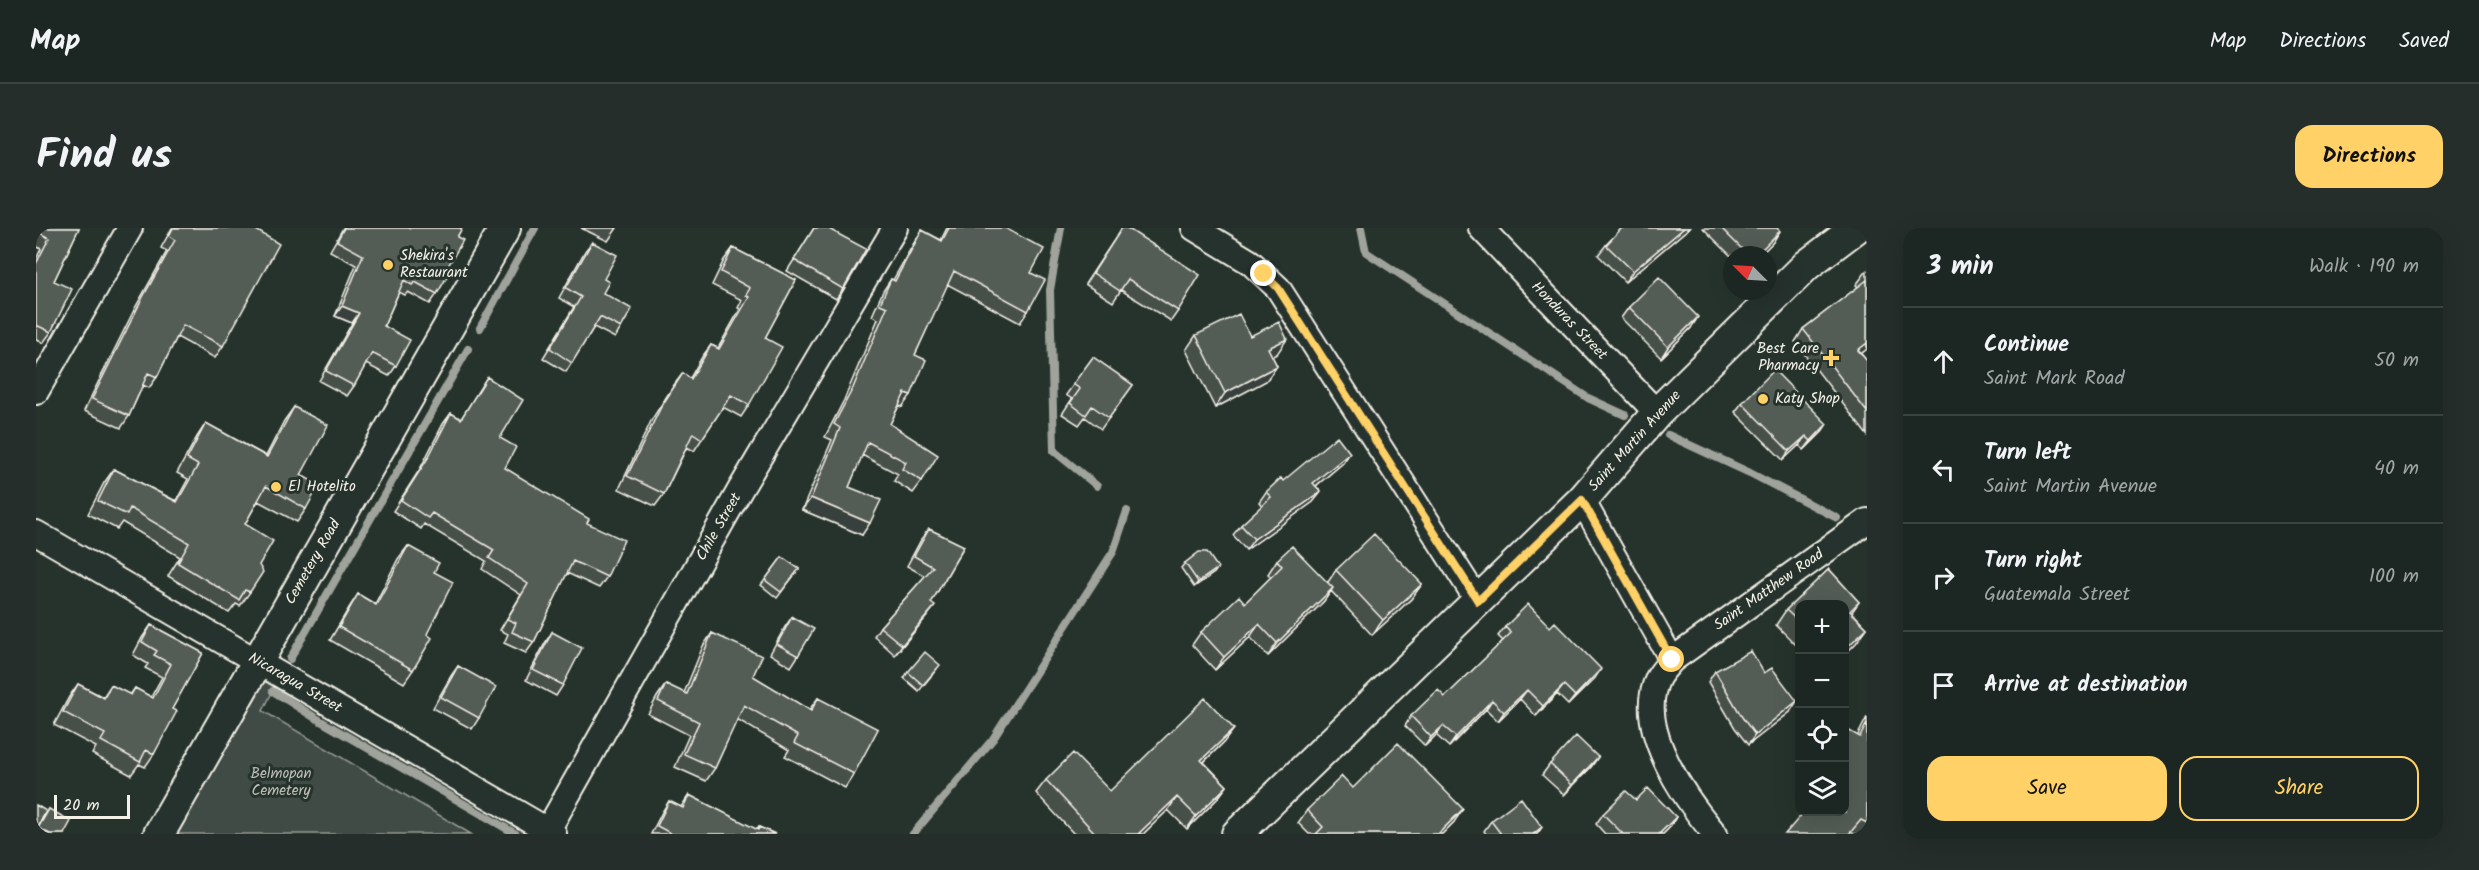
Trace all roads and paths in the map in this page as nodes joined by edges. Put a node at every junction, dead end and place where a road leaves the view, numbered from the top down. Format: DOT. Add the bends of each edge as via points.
graph roads {
  1 [pos="130,228"];
  2 [pos="505,228"];
  3 [pos="895,228"];
  4 [pos="1194,228"];
  5 [pos="1481,228"];
  6 [pos="1857,228"];
  7 [pos="36,392"];
  8 [pos="1657,413"];
  9 [pos="1582,500"];
  10 [pos="1867,521"];
  11 [pos="36,533"];
  12 [pos="1478,601"];
  13 [pos="1672,660"];
  14 [pos="256,661"];
  15 [pos="1249,830"];
  16 [pos="551,832"];
  17 [pos="1710,832"];
  18 [pos="159,834"];
  1 -- 7 [label="street"];
  2 -- 14 [label="street, Cemetery Road"];
  3 -- 16 [label="street, Chile Street" via="740,490"];
  4 -- 12 [label="street" via="1250,262 1278,288"];
  5 -- 8 [label="street, Honduras Street"];
  6 -- 8 [label="street, Saint Martin Avenue" via="1807,265"];
  8 -- 9 [label="street, Saint Martin Avenue"];
  9 -- 12 [label="street, Saint Martin Avenue"];
  9 -- 13 [label="street"];
  10 -- 13 [label="street, Saint Matthew Road"];
  11 -- 14 [label="street, Nicaragua Street"];
  12 -- 15 [label="street, Saint Martin Avenue"];
  13 -- 17 [label="street" via="1658,679 1653,697 1658,746"];
  14 -- 16 [label="street, Nicaragua Street"];
  14 -- 18 [label="street, Cemetery Road"];
}
